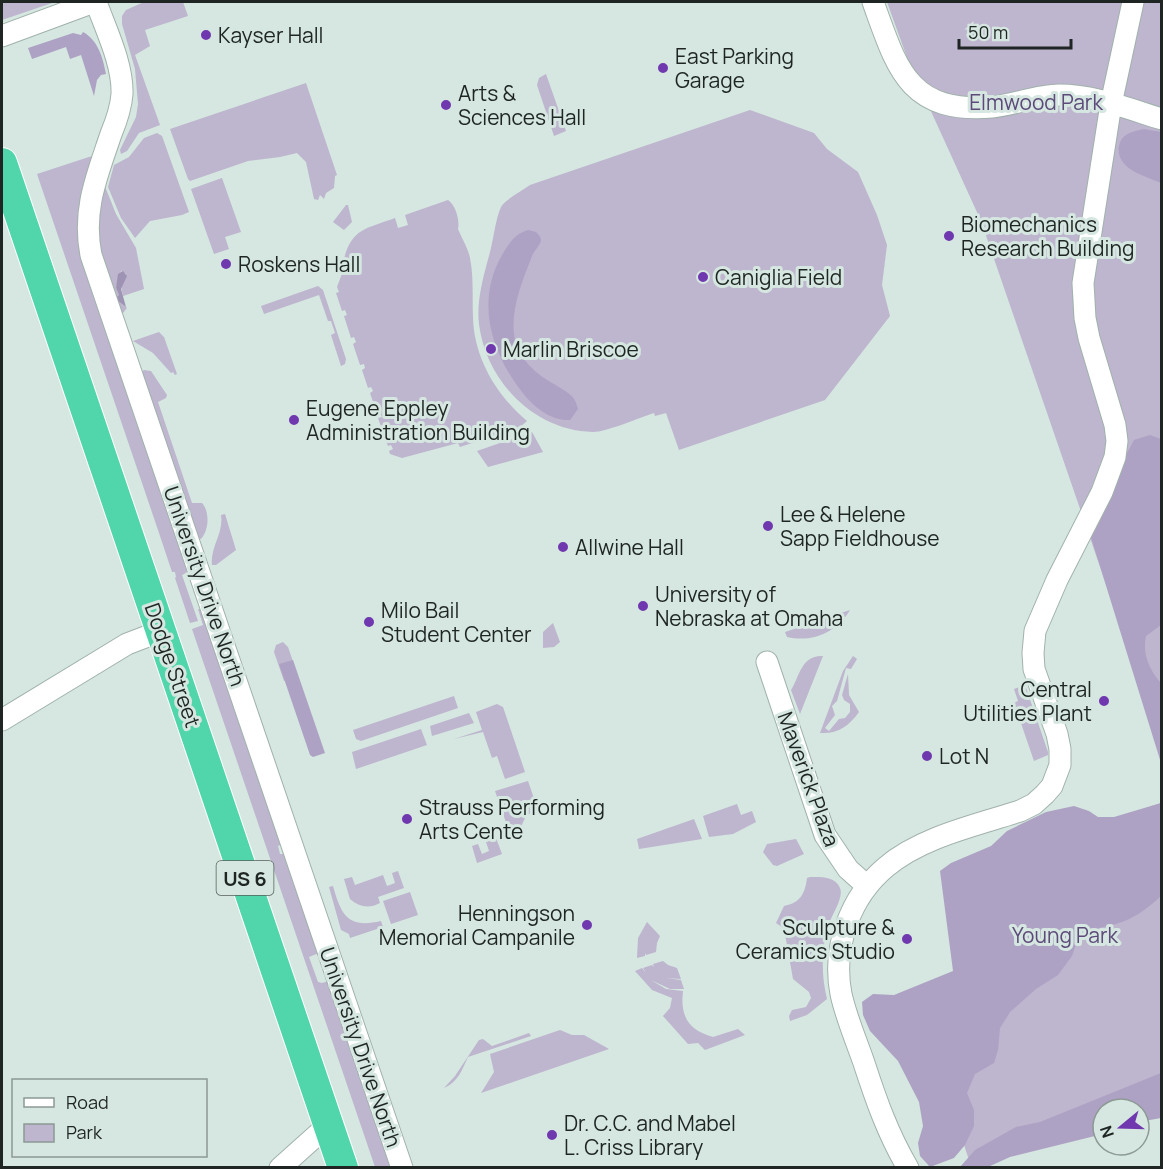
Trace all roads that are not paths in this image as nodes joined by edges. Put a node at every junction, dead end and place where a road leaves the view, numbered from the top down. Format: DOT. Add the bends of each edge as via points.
graph roads {
  1 [pos="95,2"];
  2 [pos="873,2"];
  3 [pos="1133,2"];
  4 [pos="2,36"];
  5 [pos="1111,104"];
  6 [pos="1161,119"];
  7 [pos="2,163"];
  8 [pos="161,631"];
  9 [pos="766,662"];
  10 [pos="2,720"];
  11 [pos="867,886"];
  12 [pos="328,1125"];
  13 [pos="280,1167"];
  14 [pos="342,1167"];
  15 [pos="402,1167"];
  16 [pos="908,1167"];
  1 -- 4 [label="street"];
  1 -- 15 [label="street, University Drive North" via="117,62 122,97 90,199 91,255"];
  2 -- 5 [label="street" via="903,75 937,102 992,106 1061,95"];
  3 -- 5 [label="street"];
  5 -- 6 [label="street"];
  5 -- 11 [label="street" via="1083,292 1089,338 1115,424 1115,457 1102,492 1039,619 1033,653 1035,673 1060,749 1057,775 1034,804 912,849"];
  7 -- 8 [label="highway, Dodge Street / US 6"];
  8 -- 10 [label="street" via="127,644"];
  8 -- 12 [label="highway, Dodge Street / US 6"];
  9 -- 11 [label="street, Maverick Plaza" via="825,835 848,869"];
  11 -- 16 [label="street" via="844,931 839,978 848,1017 882,1116"];
  12 -- 13 [label="street"];
  12 -- 14 [label="highway, Dodge Street / US 6"];
}
